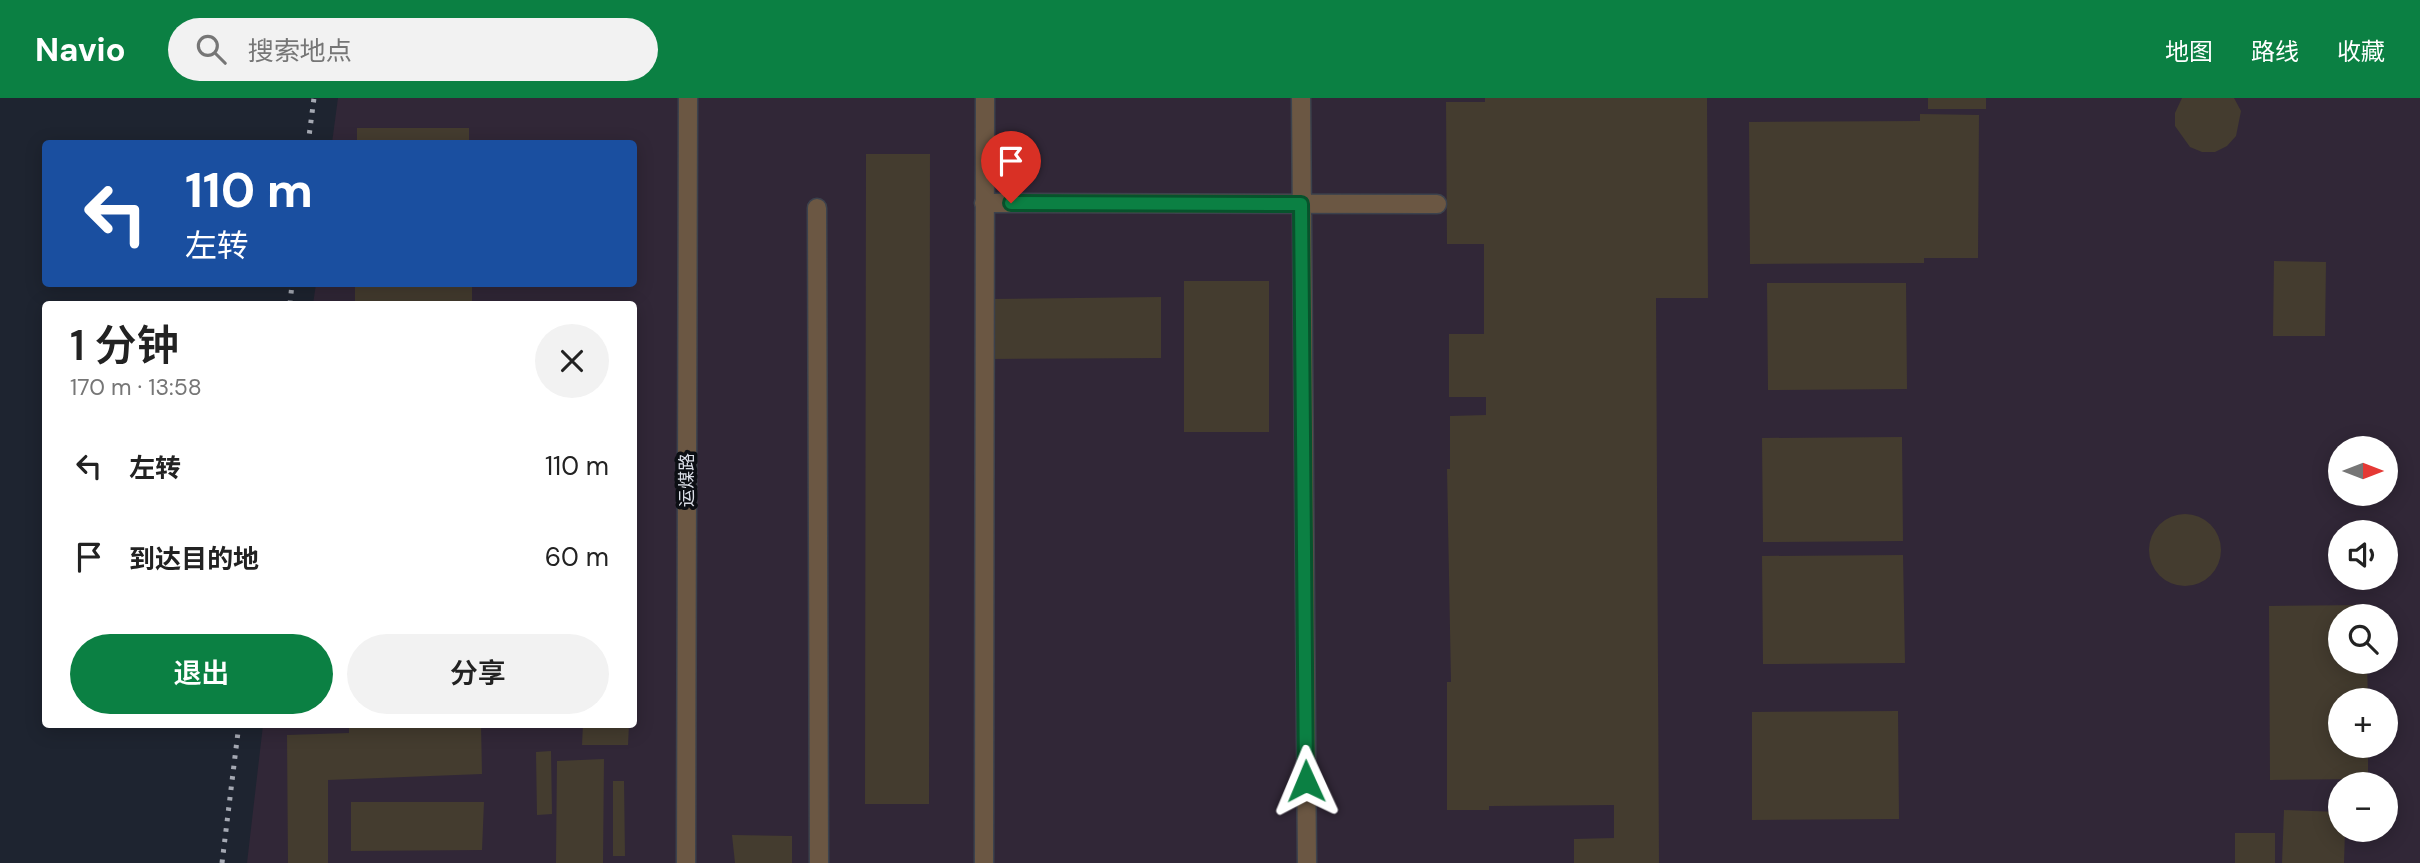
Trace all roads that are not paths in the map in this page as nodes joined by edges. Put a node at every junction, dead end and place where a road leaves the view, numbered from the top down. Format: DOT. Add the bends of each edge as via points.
graph roads {
  1 [pos="688,98"];
  2 [pos="985,98"];
  3 [pos="1301,98"];
  4 [pos="984,203"];
  5 [pos="1301,204"];
  6 [pos="1437,204"];
  7 [pos="817,208"];
  8 [pos="686,863"];
  9 [pos="819,863"];
  10 [pos="984,863"];
  11 [pos="1307,863"];
  1 -- 8 [label="street, 运煤路"];
  2 -- 4 [label="street"];
  3 -- 5 [label="street"];
  4 -- 5 [label="street"];
  4 -- 10 [label="street"];
  5 -- 6 [label="street"];
  5 -- 11 [label="street"];
  7 -- 9 [label="street"];
}
